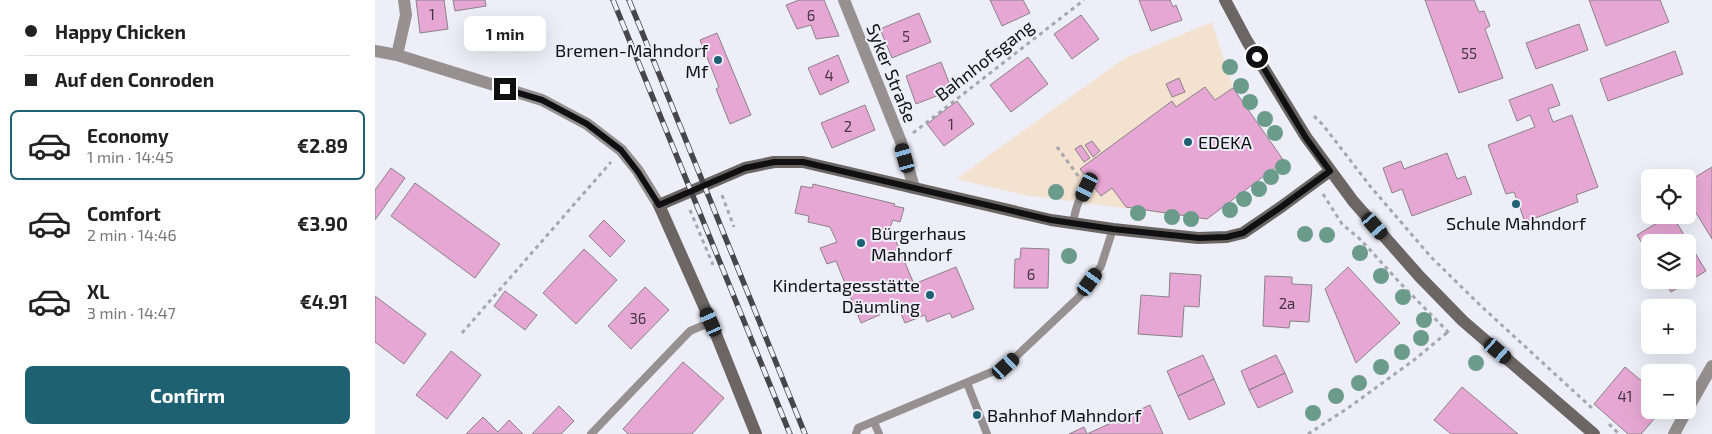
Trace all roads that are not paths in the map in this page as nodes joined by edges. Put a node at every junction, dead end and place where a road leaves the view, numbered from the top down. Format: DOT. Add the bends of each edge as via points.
graph roads {
  1 [pos="404,0"];
  2 [pos="844,0"];
  3 [pos="1225,0"];
  4 [pos="375,51"];
  5 [pos="397,55"];
  6 [pos="1330,171"];
  7 [pos="1089,185"];
  8 [pos="913,188"];
  9 [pos="659,205"];
  10 [pos="1073,224"];
  11 [pos="1113,229"];
  12 [pos="711,322"];
  13 [pos="1712,366"];
  14 [pos="967,383"];
  15 [pos="1696,394"];
  16 [pos="1682,419"];
  17 [pos="874,422"];
  18 [pos="591,434"];
  19 [pos="756,434"];
  20 [pos="856,434"];
  21 [pos="879,434"];
  22 [pos="987,434"];
  23 [pos="1594,434"];
  24 [pos="1674,434"];
  1 -- 5 [label="street" via="407,15"];
  2 -- 8 [label="street, Syker Straße" via="901,142"];
  3 -- 6 [label="street" via="1291,114"];
  4 -- 5 [label="street"];
  5 -- 9 [label="street" via="542,100 587,124 621,150"];
  6 -- 11 [label="street" via="1243,233 1199,238"];
  6 -- 23 [label="street" via="1426,284 1470,327"];
  7 -- 10 [label="lane" via="1074,211"];
  8 -- 9 [label="street" via="803,162 774,162 745,168"];
  8 -- 10 [label="street"];
  9 -- 12 [label="street"];
  10 -- 11 [label="street"];
  11 -- 14 [label="lane" via="1101,266 1079,297 1006,366"];
  12 -- 18 [label="lane" via="690,332"];
  12 -- 19 [label="street"];
  13 -- 15 [label="street"];
  14 -- 17 [label="lane"];
  14 -- 22 [label="lane"];
  16 -- 24 [label="street"];
  17 -- 20 [label="lane" via="858,428"];
  17 -- 21 [label="lane"];
}
